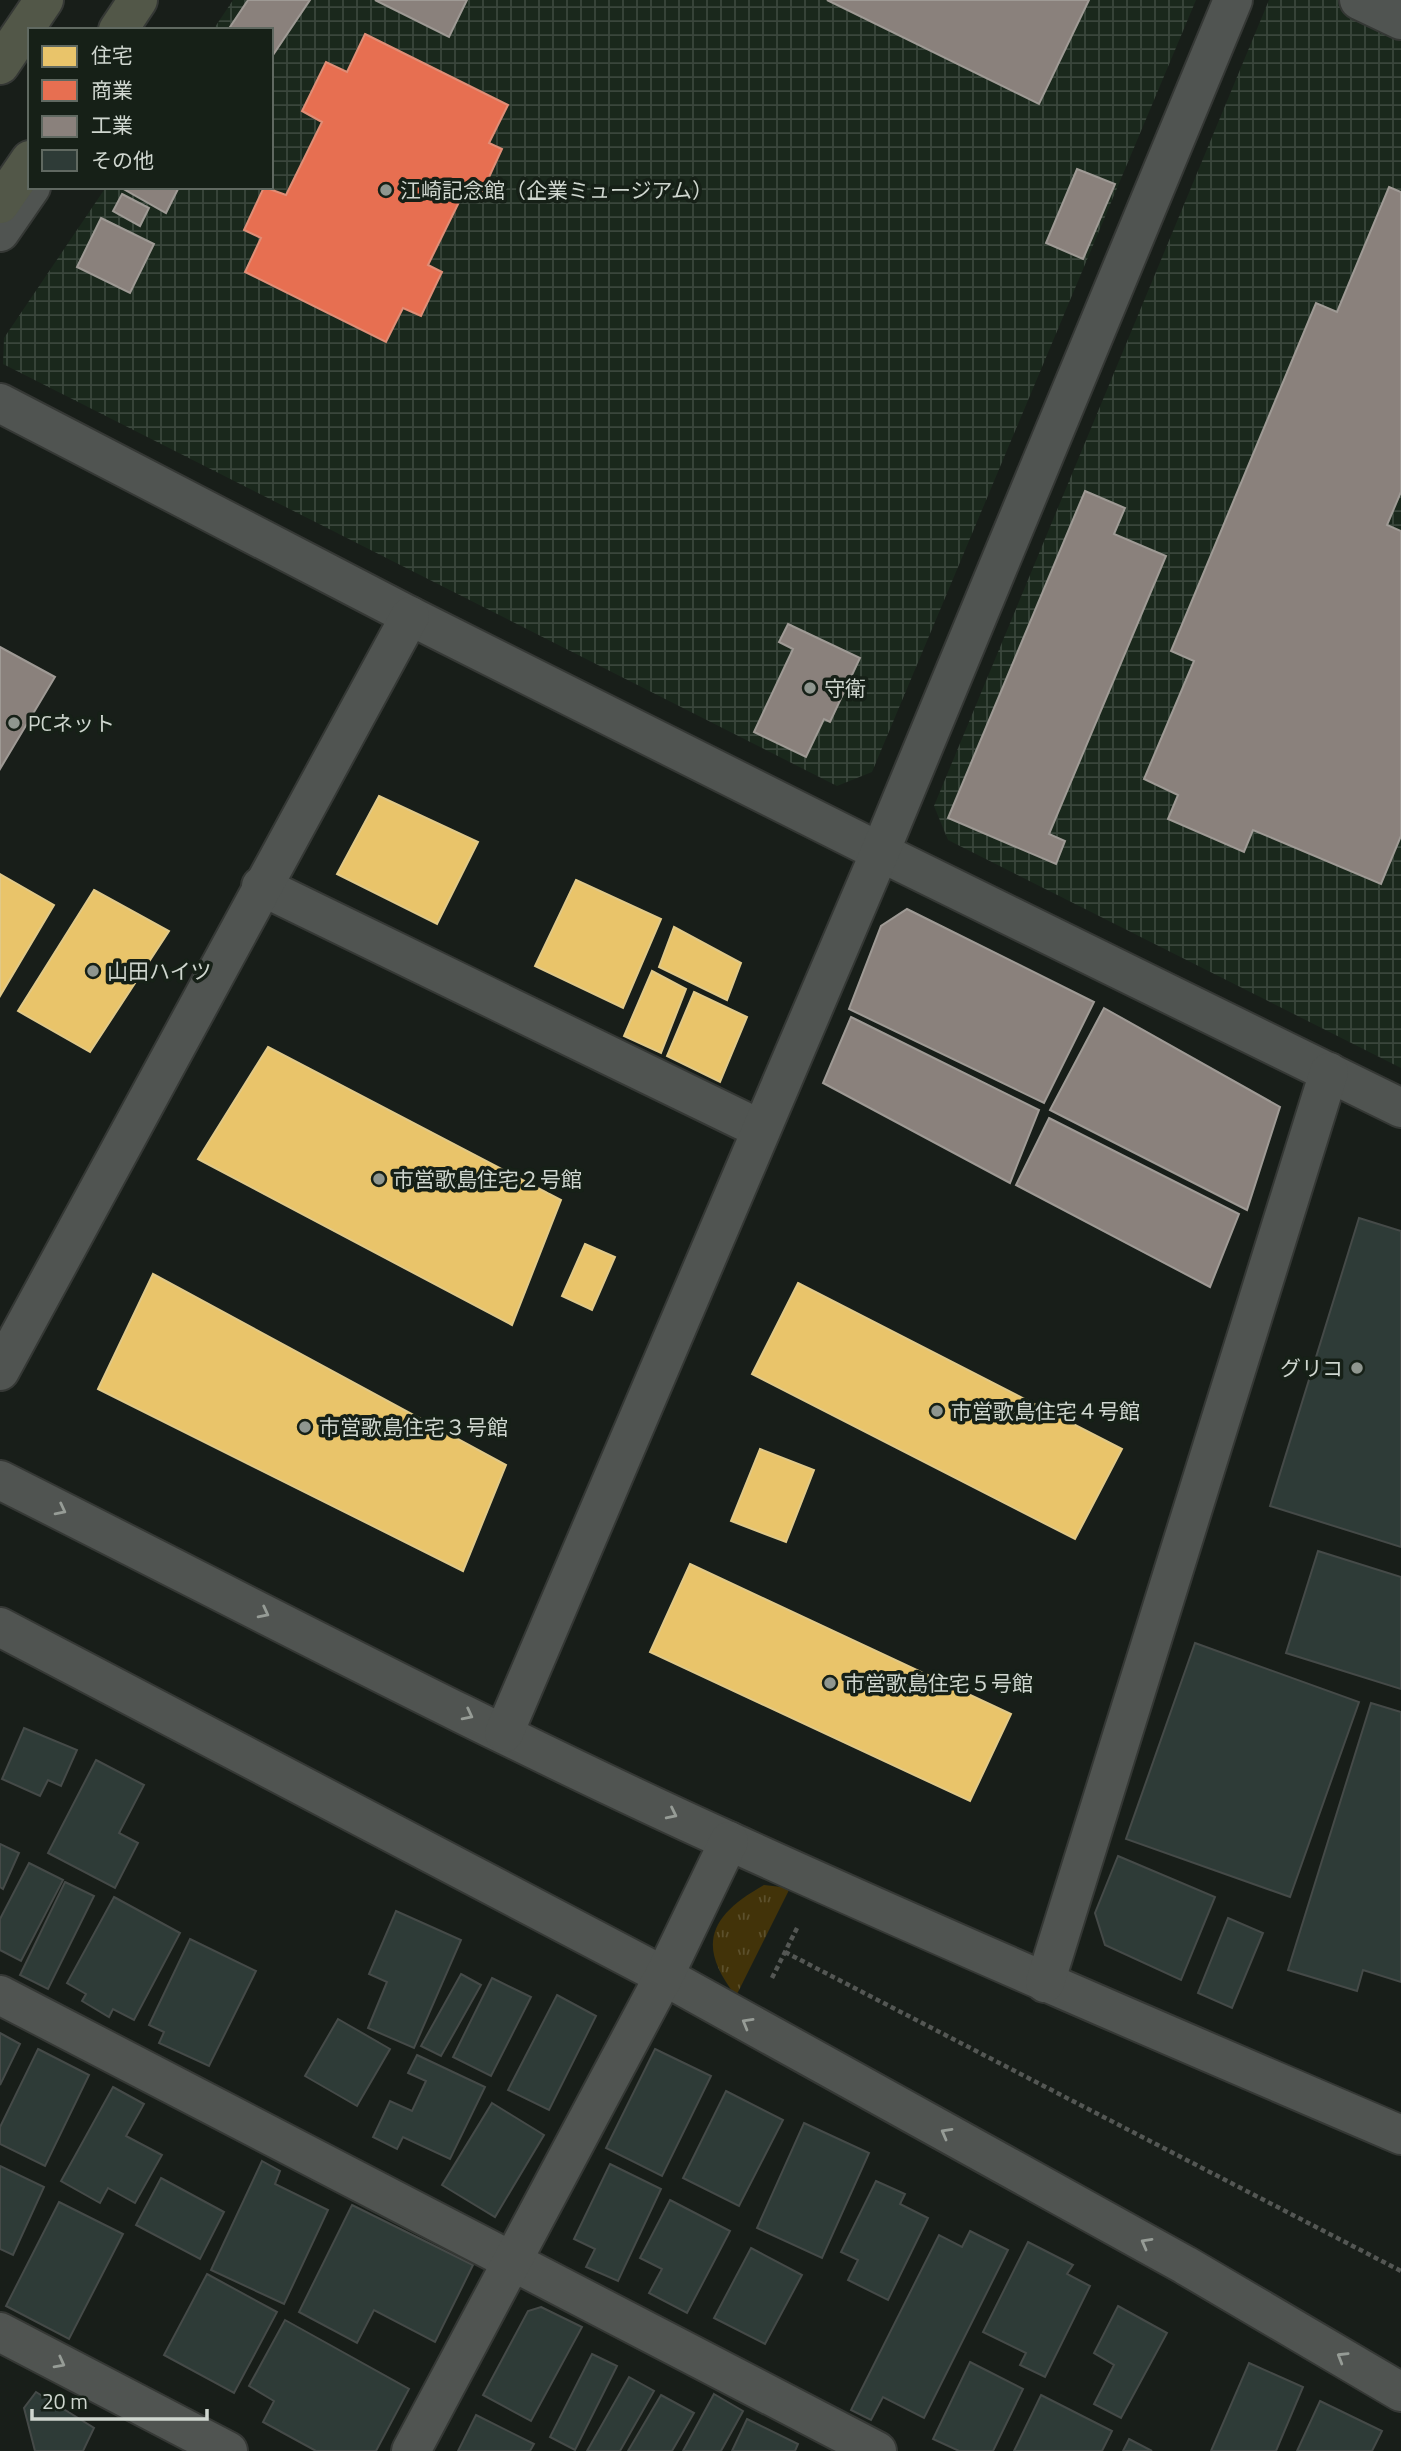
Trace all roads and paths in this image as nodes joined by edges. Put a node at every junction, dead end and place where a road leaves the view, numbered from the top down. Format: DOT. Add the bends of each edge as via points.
graph roads {
  1 [pos="44,0"];
  2 [pos="138,0"];
  3 [pos="158,0"];
  4 [pos="1233,0"];
  5 [pos="1359,0"];
  6 [pos="1401,20"];
  7 [pos="119,28"];
  8 [pos="139,28"];
  9 [pos="0,65"];
  10 [pos="28,163"];
  11 [pos="30,189"];
  12 [pos="0,204"];
  13 [pos="0,232"];
  14 [pos="0,402"];
  15 [pos="410,616"];
  16 [pos="880,852"];
  17 [pos="261,886"];
  18 [pos="1329,1072"];
  19 [pos="1401,1108"];
  20 [pos="760,1129"];
  21 [pos="0,1371"];
  22 [pos="0,1480"];
  23 [pos="0,1627"];
  24 [pos="504,1733"];
  25 [pos="729,1841"];
  26 [pos="821,1882"];
  27 [pos="785,1952"];
  28 [pos="664,1976"];
  29 [pos="769,1983"];
  30 [pos="1045,1983"];
  31 [pos="0,1995"];
  32 [pos="1401,2135"];
  33 [pos="513,2261"];
  34 [pos="1401,2271"];
  35 [pos="0,2332"];
  36 [pos="1401,2392"];
  37 [pos="228,2451"];
  38 [pos="411,2451"];
  39 [pos="877,2451"];
  1 -- 9 [label="highway"];
  2 -- 7 [label="highway"];
  3 -- 8 [label="street"];
  4 -- 16 [label="street"];
  5 -- 6 [label="street"];
  10 -- 12 [label="highway"];
  11 -- 13 [label="street"];
  14 -- 15 [label="street"];
  15 -- 16 [label="street"];
  15 -- 17 [label="street"];
  16 -- 18 [label="street"];
  16 -- 20 [label="street"];
  17 -- 20 [label="street"];
  17 -- 21 [label="street"];
  18 -- 19 [label="street"];
  18 -- 30 [label="street"];
  20 -- 24 [label="street"];
  22 -- 24 [label="street, one-way"];
  23 -- 28 [label="street"];
  24 -- 25 [label="street, one-way"];
  25 -- 26 [label="street"];
  25 -- 28 [label="street"];
  26 -- 27 [label="path"];
  26 -- 30 [label="street"];
  27 -- 29 [label="path"];
  27 -- 34 [label="path"];
  28 -- 33 [label="street"];
  36 -- 28 [label="street, one-way" via="1185,2264"];
  30 -- 32 [label="street"];
  31 -- 33 [label="street"];
  33 -- 38 [label="street"];
  33 -- 39 [label="street"];
  35 -- 37 [label="street, one-way"];
}
